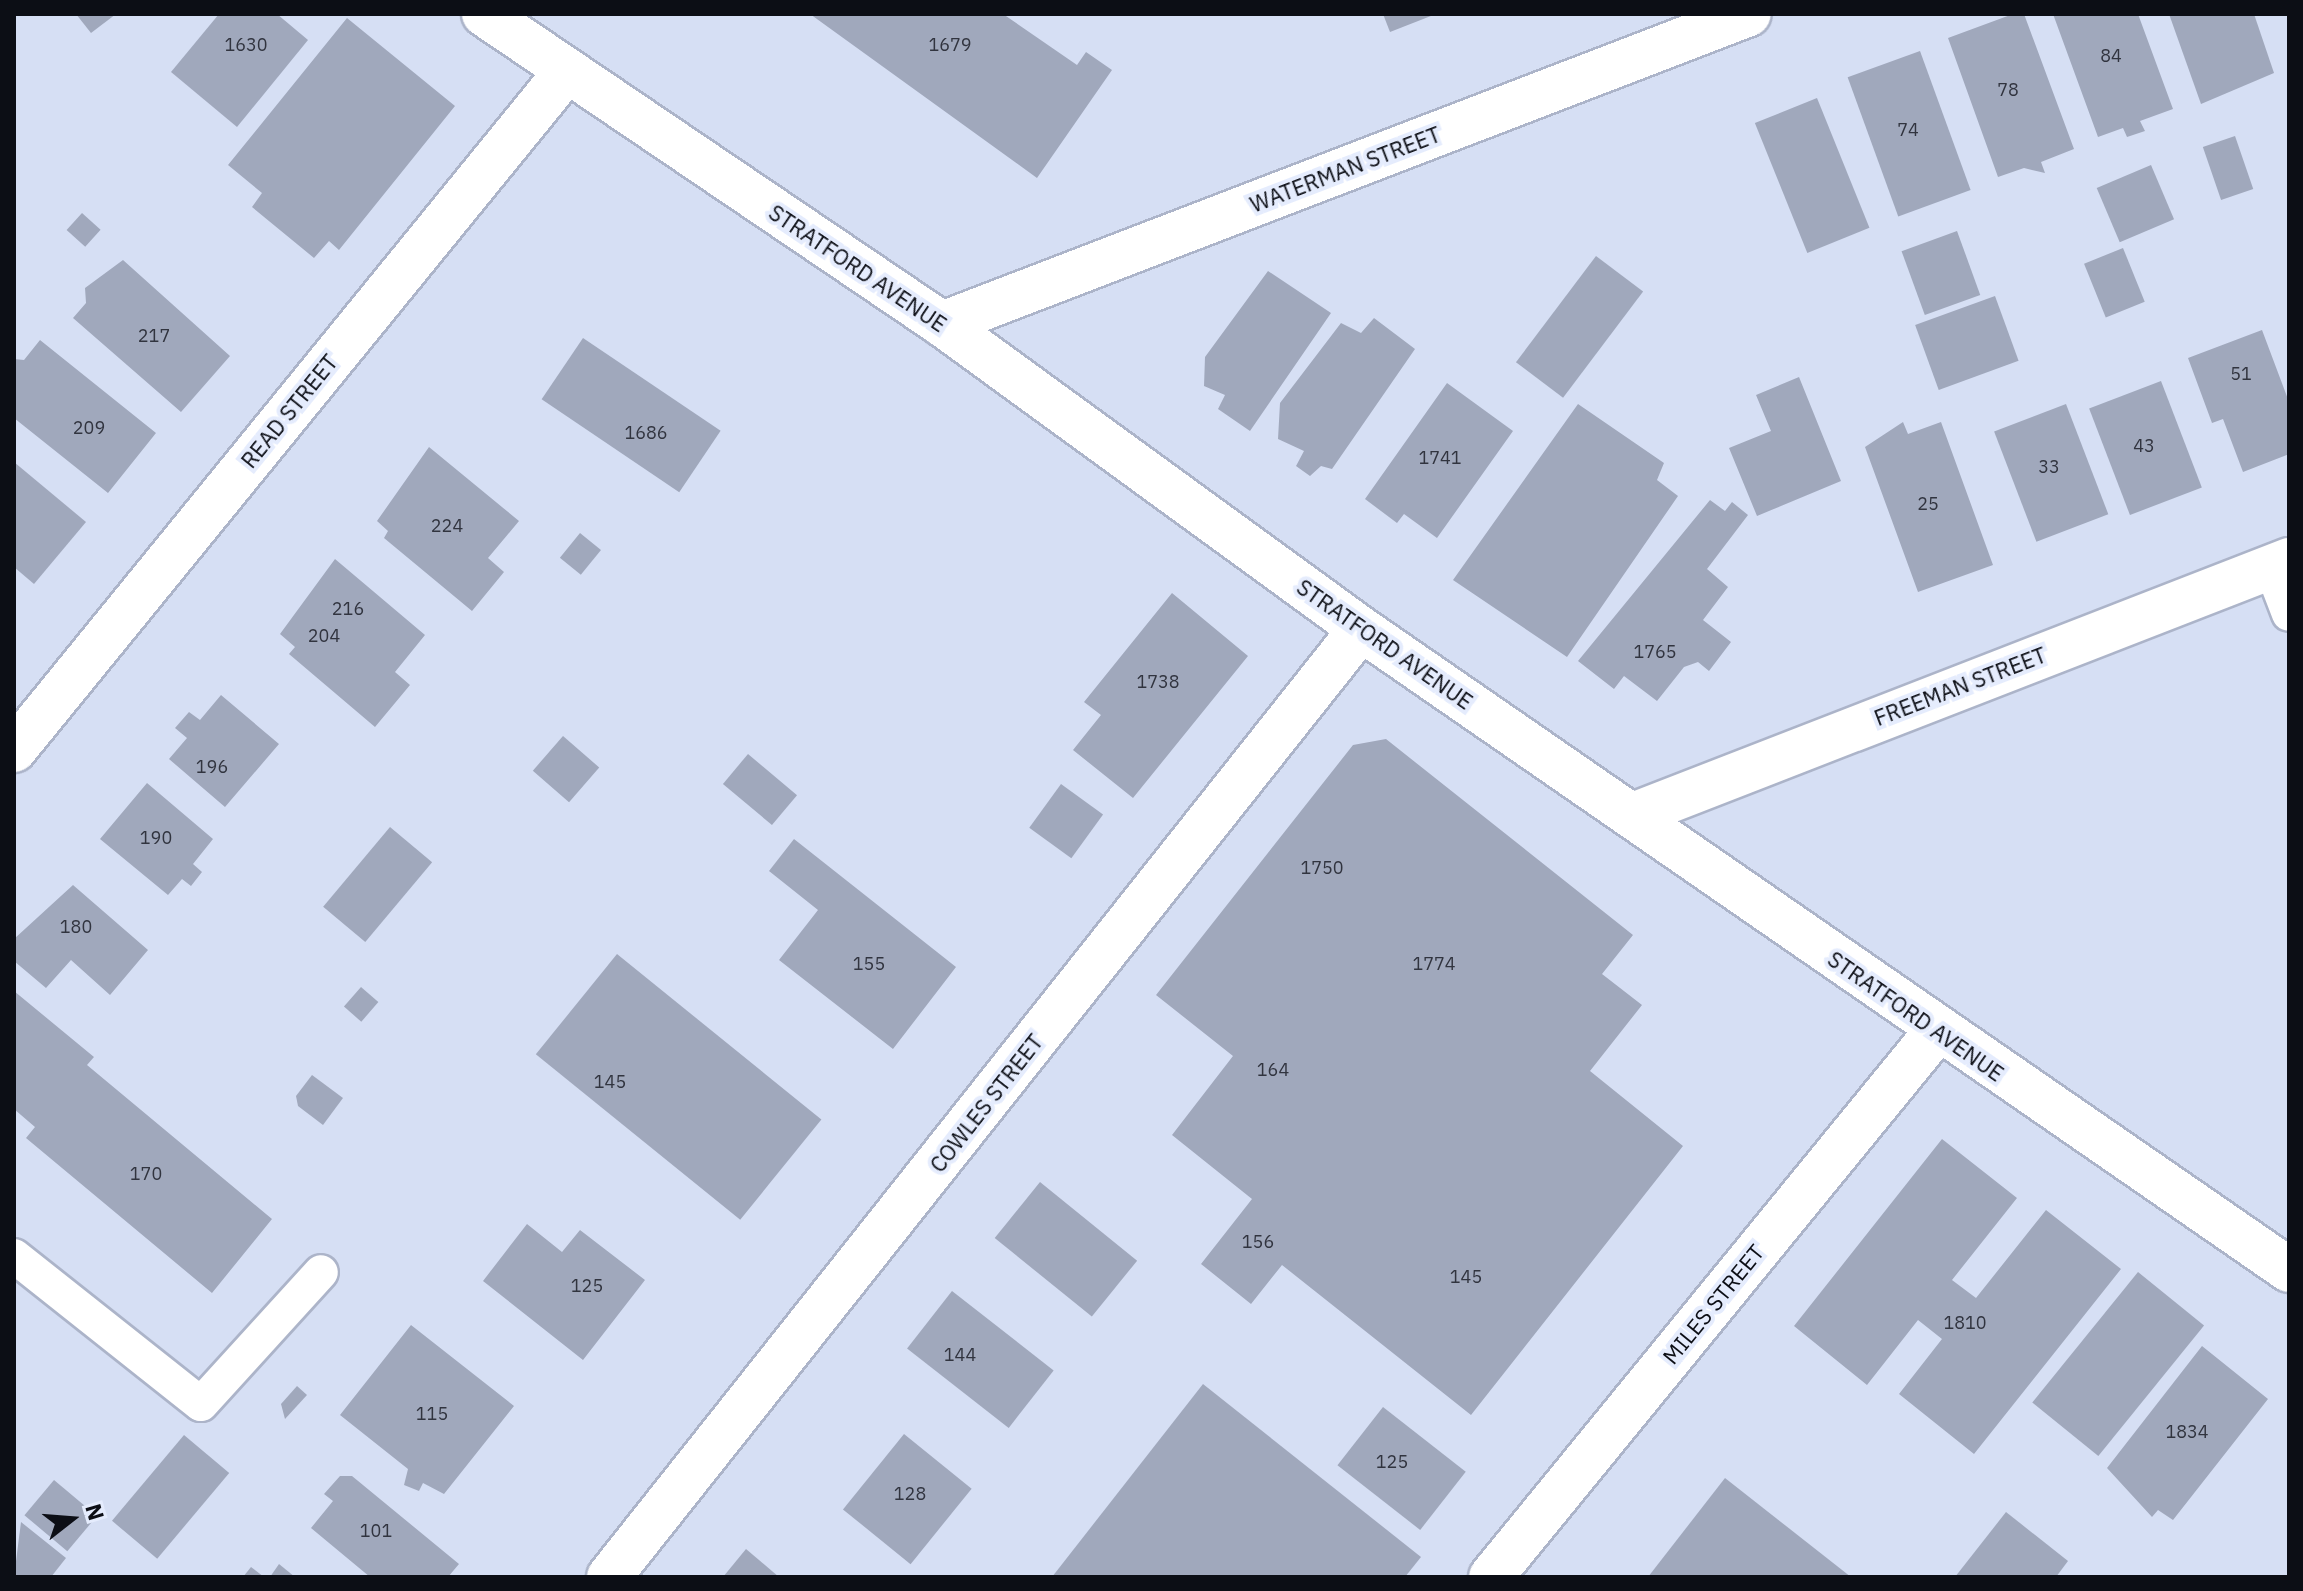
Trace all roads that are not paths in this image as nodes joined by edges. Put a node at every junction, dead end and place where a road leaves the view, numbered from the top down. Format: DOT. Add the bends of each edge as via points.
graph roads {
  1 [pos="484,14"];
  2 [pos="1749,14"];
  3 [pos="1673,28"];
  4 [pos="566,72"];
  5 [pos="942,324"];
  6 [pos="2280,564"];
  7 [pos="2289,614"];
  8 [pos="1361,629"];
  9 [pos="14,750"];
  10 [pos="1633,815"];
  11 [pos="1936,1032"];
  12 [pos="14,1256"];
  13 [pos="2289,1270"];
  14 [pos="321,1272"];
  15 [pos="609,1577"];
  16 [pos="1491,1577"];
  1 -- 4 [label="street, STRATFORD AVENUE"];
  2 -- 3 [label="street, WATERMAN STREET"];
  3 -- 5 [label="street, WATERMAN STREET"];
  4 -- 5 [label="street, STRATFORD AVENUE"];
  4 -- 9 [label="street, READ STREET"];
  5 -- 8 [label="street, STRATFORD AVENUE"];
  6 -- 7 [label="lane"];
  6 -- 10 [label="street, FREEMAN STREET"];
  8 -- 10 [label="street, STRATFORD AVENUE"];
  8 -- 15 [label="street, COWLES STREET"];
  10 -- 11 [label="street, STRATFORD AVENUE"];
  11 -- 13 [label="street, STRATFORD AVENUE"];
  11 -- 16 [label="street, MILES STREET"];
  12 -- 14 [label="lane" via="201,1404"];
}
